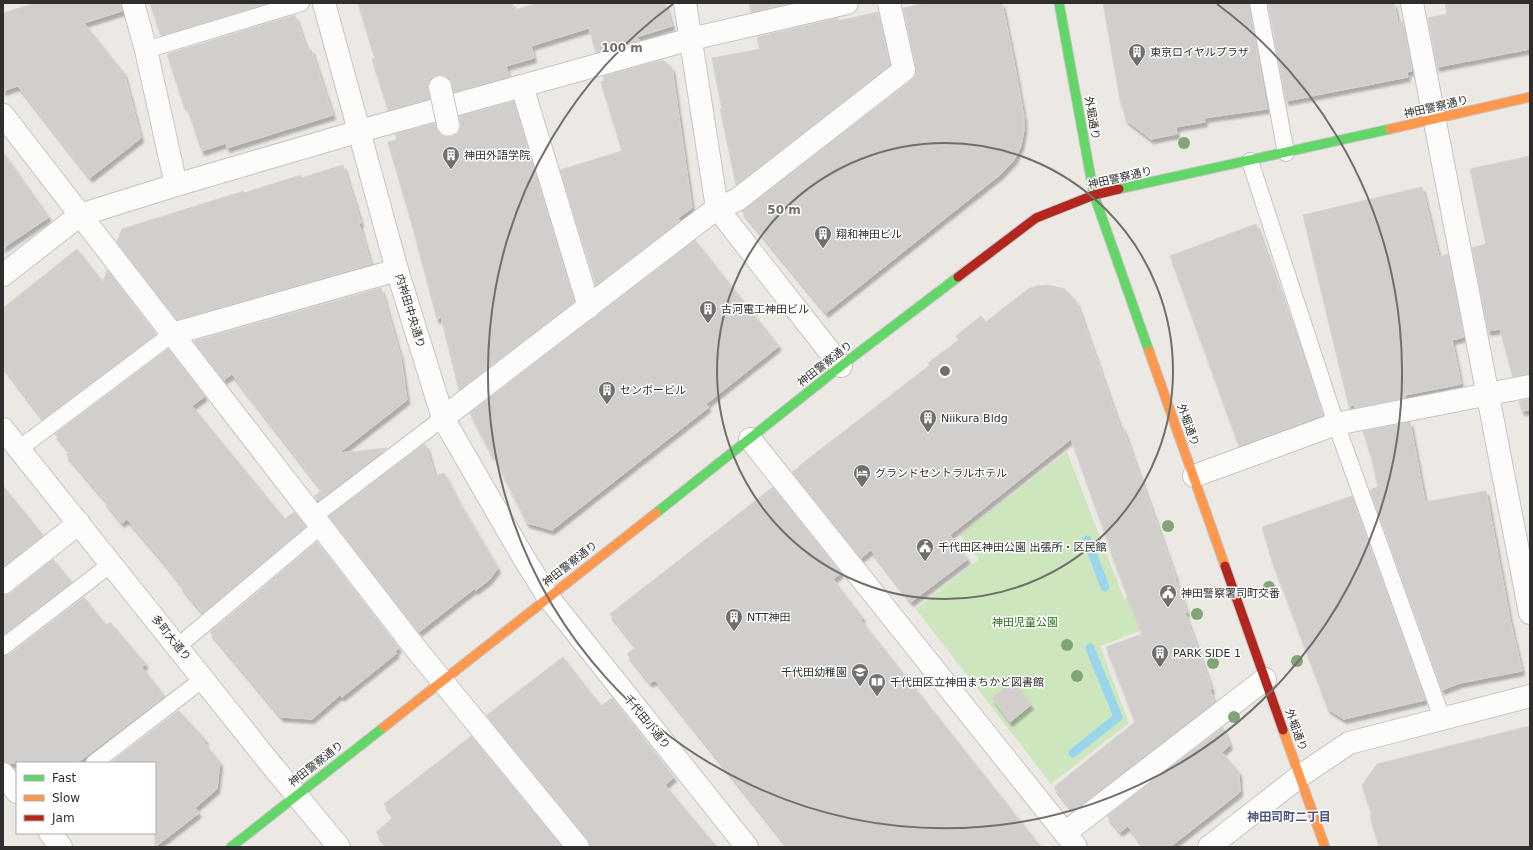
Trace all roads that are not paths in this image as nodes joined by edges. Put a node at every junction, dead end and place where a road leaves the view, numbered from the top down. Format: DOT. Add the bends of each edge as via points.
graph roads {
  1 [pos="133,3"];
  2 [pos="301,3"];
  3 [pos="324,3"];
  4 [pos="685,3"];
  5 [pos="846,3"];
  6 [pos="889,3"];
  7 [pos="1059,3"];
  8 [pos="1258,3"];
  9 [pos="1412,3"];
  10 [pos="691,39"];
  11 [pos="146,50"];
  12 [pos="522,86"];
  13 [pos="440,87"];
  14 [pos="1530,97"];
  15 [pos="3,115"];
  16 [pos="1435,119"];
  17 [pos="448,124"];
  18 [pos="360,131"];
  19 [pos="1286,153"];
  20 [pos="1250,161"];
  21 [pos="176,185"];
  22 [pos="1094,195"];
  23 [pos="717,208"];
  24 [pos="80,215"];
  25 [pos="397,270"];
  26 [pos="3,275"];
  27 [pos="589,307"];
  28 [pos="172,334"];
  29 [pos="841,366"];
  30 [pos="1530,386"];
  31 [pos="1488,394"];
  32 [pos="443,418"];
  33 [pos="1336,424"];
  34 [pos="4,431"];
  35 [pos="750,439"];
  36 [pos="19,448"];
  37 [pos="1194,476"];
  38 [pos="317,521"];
  39 [pos="79,523"];
  40 [pos="111,564"];
  41 [pos="3,582"];
  42 [pos="548,597"];
  43 [pos="1530,613"];
  44 [pos="3,647"];
  45 [pos="177,647"];
  46 [pos="203,679"];
  47 [pos="1265,679"];
  48 [pos="442,680"];
  49 [pos="1530,696"];
  50 [pos="1442,718"];
  51 [pos="95,762"];
  52 [pos="3,774"];
  53 [pos="1300,776"];
  54 [pos="16,791"];
  55 [pos="297,794"];
  56 [pos="51,834"];
  57 [pos="1070,840"];
  58 [pos="61,847"];
  59 [pos="231,847"];
  60 [pos="339,847"];
  61 [pos="578,847"];
  62 [pos="747,847"];
  63 [pos="1209,847"];
  64 [pos="1325,847"];
  1 -- 11 [label="street"];
  2 -- 11 [label="lane"];
  3 -- 18 [label="street, 内神田中央通り"];
  4 -- 10 [label="street"];
  5 -- 10 [label="street"];
  6 -- 23 [label="street" via="904,70 736,200"];
  7 -- 22 [label="street, 外堀通り"];
  8 -- 19 [label="lane"];
  9 -- 16 [label="street"];
  10 -- 12 [label="street"];
  10 -- 23 [label="street"];
  11 -- 21 [label="street"];
  12 -- 18 [label="street"];
  12 -- 27 [label="street"];
  13 -- 17 [label="street, bridge"];
  14 -- 16 [label="street, 神田警察通り"];
  15 -- 24 [label="street"];
  16 -- 19 [label="street, 神田警察通り"];
  16 -- 31 [label="street"];
  18 -- 21 [label="street"];
  18 -- 25 [label="street, 内神田中央通り"];
  19 -- 20 [label="street, 神田警察通り"];
  20 -- 22 [label="street, 神田警察通り"];
  20 -- 33 [label="lane"];
  21 -- 24 [label="street"];
  22 -- 29 [label="street, 神田警察通り" via="1036,218"];
  22 -- 37 [label="street, 外堀通り"];
  23 -- 27 [label="street"];
  23 -- 29 [label="street"];
  24 -- 26 [label="street"];
  24 -- 28 [label="street"];
  25 -- 28 [label="street"];
  25 -- 32 [label="street, 内神田中央通り"];
  27 -- 32 [label="street"];
  28 -- 36 [label="lane"];
  28 -- 38 [label="street"];
  29 -- 35 [label="street, 神田警察通り"];
  30 -- 31 [label="street"];
  31 -- 33 [label="street"];
  31 -- 43 [label="street"];
  32 -- 38 [label="lane"];
  32 -- 42 [label="street, 内神田中央通り"];
  33 -- 37 [label="street"];
  33 -- 50 [label="lane"];
  34 -- 36 [label="street, 多町大通り"];
  35 -- 42 [label="street, 神田警察通り"];
  35 -- 57 [label="street"];
  36 -- 39 [label="street, 多町大通り"];
  37 -- 47 [label="street, 外堀通り"];
  38 -- 45 [label="lane"];
  38 -- 48 [label="street"];
  39 -- 40 [label="street, 多町大通り"];
  39 -- 41 [label="street"];
  40 -- 44 [label="lane"];
  40 -- 45 [label="street, 多町大通り"];
  42 -- 48 [label="street, 神田警察通り"];
  42 -- 62 [label="street, 千代田小通り"];
  45 -- 46 [label="street, 多町大通り"];
  46 -- 51 [label="lane"];
  46 -- 55 [label="street, 多町大通り"];
  47 -- 53 [label="street, 外堀通り"];
  47 -- 57 [label="street"];
  48 -- 55 [label="street, 神田警察通り"];
  48 -- 61 [label="street"];
  49 -- 50 [label="street"];
  50 -- 53 [label="street" via="1349,743"];
  52 -- 54 [label="street"];
  53 -- 63 [label="street"];
  53 -- 64 [label="street, 外堀通り"];
  55 -- 59 [label="street, 神田警察通り"];
  55 -- 60 [label="street, 多町大通り"];
  56 -- 58 [label="street"];
}
